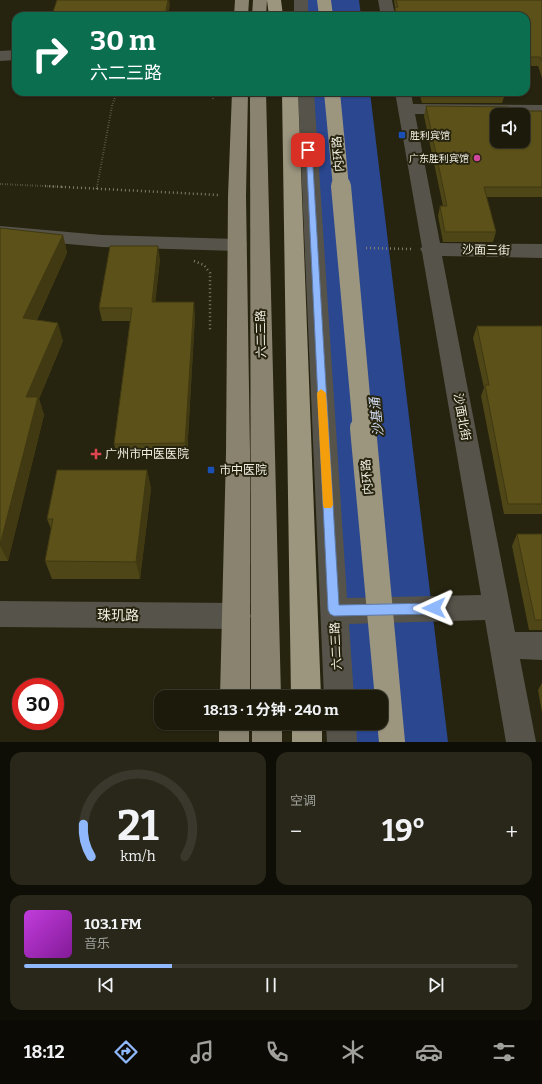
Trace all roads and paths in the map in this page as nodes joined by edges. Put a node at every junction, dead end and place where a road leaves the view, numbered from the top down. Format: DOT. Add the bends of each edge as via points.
graph roads {
  1 [pos="242,0"];
  2 [pos="260,0"];
  3 [pos="274,0"];
  4 [pos="288,0"];
  5 [pos="301,0"];
  6 [pos="324,0"];
  7 [pos="385,0"];
  8 [pos="242,12"];
  9 [pos="259,12"];
  10 [pos="276,12"];
  11 [pos="289,12"];
  12 [pos="301,12"];
  13 [pos="326,12"];
  14 [pos="387,12"];
  15 [pos="12,55"];
  16 [pos="0,56"];
  17 [pos="116,96"];
  18 [pos="213,96"];
  19 [pos="240,96"];
  20 [pos="258,96"];
  21 [pos="284,96"];
  22 [pos="290,96"];
  23 [pos="306,96"];
  24 [pos="332,96"];
  25 [pos="213,99"];
  26 [pos="404,101"];
  27 [pos="542,110"];
  28 [pos="290,142"];
  29 [pos="0,184"];
  30 [pos="97,189"];
  31 [pos="237,196"];
  32 [pos="0,232"];
  33 [pos="183,243"];
  34 [pos="237,245"];
  35 [pos="361,248"];
  36 [pos="431,249"];
  37 [pos="542,251"];
  38 [pos="210,332"];
  39 [pos="497,607"];
  40 [pos="336,610"];
  41 [pos="0,614"];
  42 [pos="237,616"];
  43 [pos="503,645"];
  44 [pos="542,646"];
  45 [pos="235,690"];
  46 [pos="266,690"];
  47 [pos="306,690"];
  48 [pos="339,690"];
  49 [pos="234,730"];
  50 [pos="267,730"];
  51 [pos="307,730"];
  52 [pos="341,730"];
  53 [pos="234,742"];
  54 [pos="267,742"];
  55 [pos="307,742"];
  56 [pos="342,742"];
  57 [pos="392,742"];
  58 [pos="521,742"];
  1 -- 8 [label="main road"];
  2 -- 9 [label="main road"];
  3 -- 10 [label="highway"];
  4 -- 11 [label="highway"];
  5 -- 12 [label="street"];
  6 -- 13 [label="highway"];
  7 -- 14 [label="street"];
  15 -- 16 [label="street"];
  17 -- 30 [label="path"];
  18 -- 25 [label="path"];
  19 -- 31 [label="main road, 六二三路"];
  20 -- 46 [label="main road, 六二三路"];
  21 -- 28 [label="highway"];
  22 -- 28 [label="highway"];
  23 -- 40 [label="street, 六二三路"];
  24 -- 57 [label="highway, 内环路, bridge"];
  26 -- 27 [label="street" via="507,110"];
  26 -- 36 [label="street, 沙面北街"];
  28 -- 47 [label="highway"];
  29 -- 30 [label="path"];
  30 -- 31 [label="path"];
  31 -- 34 [label="main road, 六二三路"];
  32 -- 33 [label="street" via="102,241"];
  33 -- 34 [label="street"];
  33 -- 38 [label="path" via="183,259 204,265 210,273"];
  34 -- 42 [label="main road, 六二三路"];
  35 -- 36 [label="path"];
  36 -- 37 [label="street, 沙面三街"];
  36 -- 39 [label="street, 沙面北街"];
  39 -- 40 [label="street"];
  39 -- 43 [label="street, 沙面北街"];
  40 -- 48 [label="street, 六二三路"];
  41 -- 42 [label="street, 珠玑路"];
  42 -- 45 [label="main road, 六二三路"];
  43 -- 44 [label="street"];
  43 -- 58 [label="street, 沙面北街"];
  49 -- 53 [label="main road"];
  50 -- 54 [label="main road"];
  51 -- 55 [label="highway"];
  52 -- 56 [label="street"];
}
